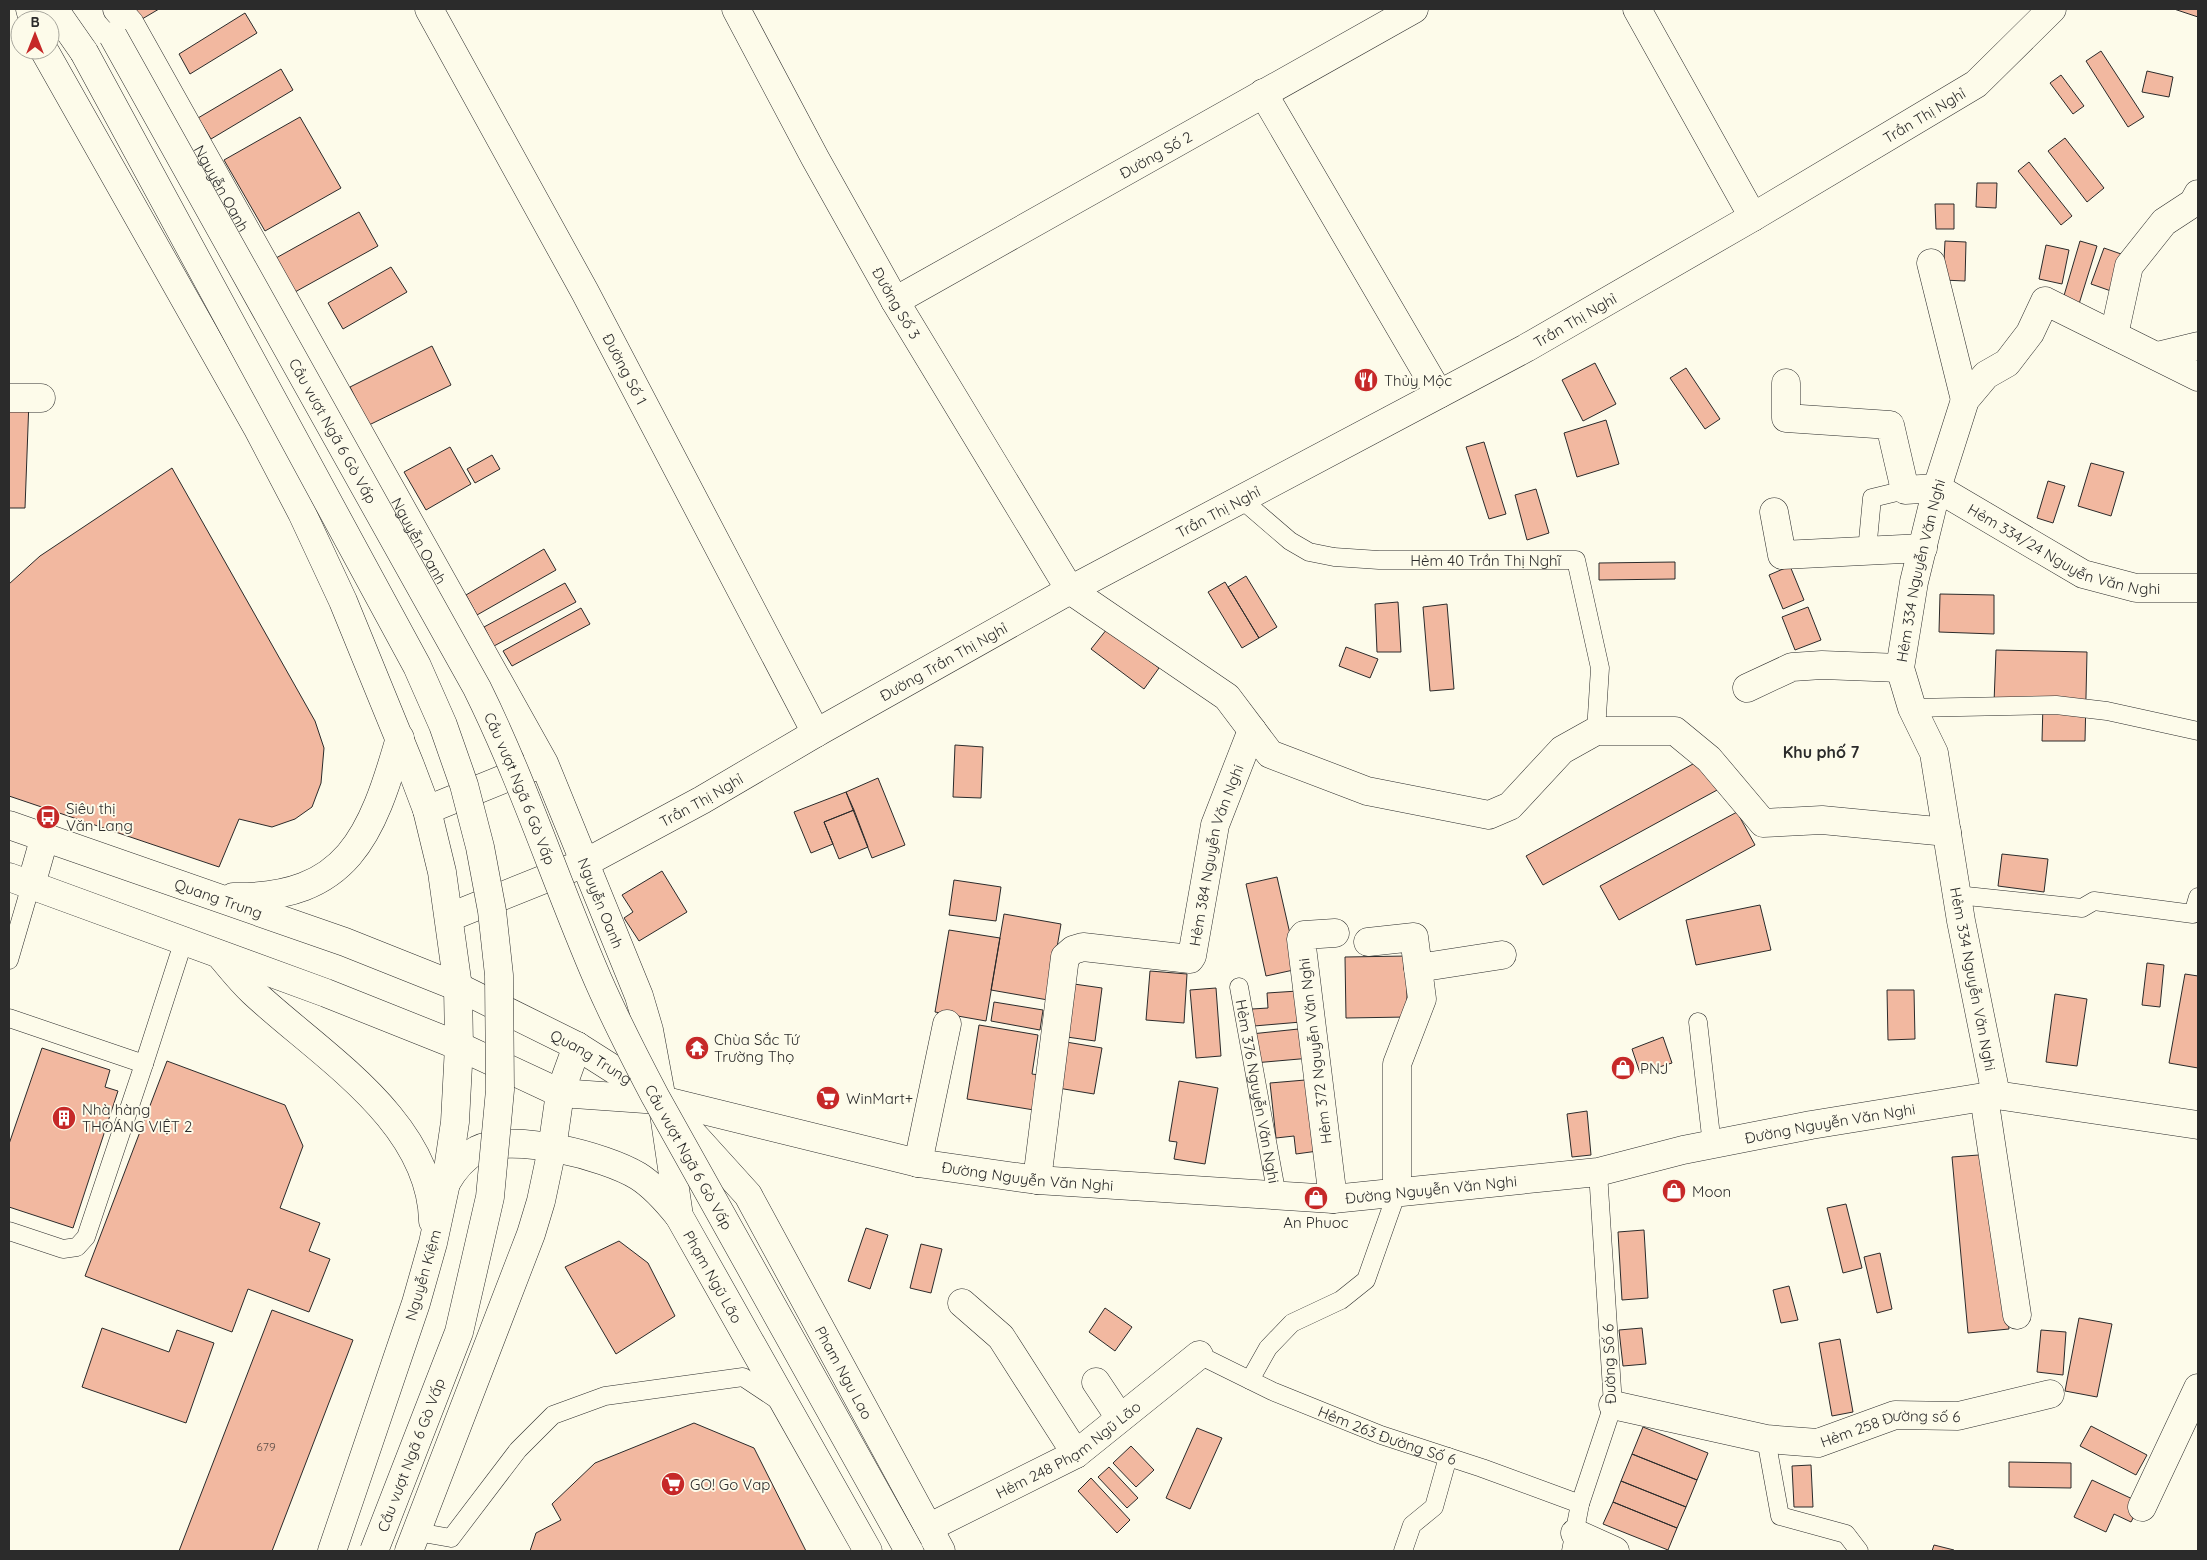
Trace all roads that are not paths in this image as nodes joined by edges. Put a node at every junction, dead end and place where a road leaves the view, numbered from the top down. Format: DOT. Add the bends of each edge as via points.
graph roads {
  1 [pos="54,9"];
  2 [pos="98,9"];
  3 [pos="117,9"];
  4 [pos="429,9"];
  5 [pos="736,9"];
  6 [pos="1414,9"];
  7 [pos="1637,9"];
  8 [pos="2052,9"];
  9 [pos="50,60"];
  10 [pos="1263,93"];
  11 [pos="2198,194"];
  12 [pos="1753,217"];
  13 [pos="1931,263"];
  14 [pos="895,301"];
  15 [pos="2114,335"];
  16 [pos="2198,346"];
  17 [pos="2157,356"];
  18 [pos="2198,377"];
  19 [pos="1786,383"];
  20 [pos="1439,394"];
  21 [pos="9,398"];
  22 [pos="41,398"];
  23 [pos="1965,400"];
  24 [pos="1937,488"];
  25 [pos="1905,490"];
  26 [pos="1240,498"];
  27 [pos="1774,512"];
  28 [pos="1922,548"];
  29 [pos="1867,551"];
  30 [pos="2198,588"];
  31 [pos="1070,590"];
  32 [pos="1900,668"];
  33 [pos="1747,688"];
  34 [pos="1912,708"];
  35 [pos="1252,730"];
  36 [pos="2198,731"];
  37 [pos="1596,732"];
  38 [pos="816,733"];
  39 [pos="400,738"];
  40 [pos="544,763"];
  41 [pos="427,810"];
  42 [pos="9,825"];
  43 [pos="1947,832"];
  44 [pos="45,836"];
  45 [pos="585,862"];
  46 [pos="20,881"];
  47 [pos="1957,894"];
  48 [pos="2198,896"];
  49 [pos="216,897"];
  50 [pos="450,917"];
  51 [pos="1336,933"];
  52 [pos="184,940"];
  53 [pos="1368,942"];
  54 [pos="218,952"];
  55 [pos="1502,955"];
  56 [pos="9,960"];
  57 [pos="1418,968"];
  58 [pos="458,987"];
  59 [pos="1239,987"];
  60 [pos="9,1018"];
  61 [pos="1698,1022"];
  62 [pos="947,1024"];
  63 [pos="459,1046"];
  64 [pos="577,1046"];
  65 [pos="144,1064"];
  66 [pos="560,1093"];
  67 [pos="1990,1096"];
  68 [pos="662,1100"];
  69 [pos="2198,1125"];
  70 [pos="1712,1145"];
  71 [pos="552,1149"];
  72 [pos="918,1163"];
  73 [pos="1598,1172"];
  74 [pos="1037,1180"];
  75 [pos="446,1183"];
  76 [pos="1398,1192"];
  77 [pos="1277,1196"];
  78 [pos="1333,1199"];
  79 [pos="679,1216"];
  80 [pos="9,1231"];
  81 [pos="433,1243"];
  82 [pos="962,1303"];
  83 [pos="2017,1315"];
  84 [pos="1199,1355"];
  85 [pos="1250,1380"];
  86 [pos="1096,1382"];
  87 [pos="2198,1388"];
  88 [pos="2050,1394"];
  89 [pos="1613,1405"];
  90 [pos="786,1406"];
  91 [pos="1120,1418"];
  92 [pos="1766,1440"];
  93 [pos="1076,1454"];
  94 [pos="1448,1457"];
  95 [pos="1580,1504"];
  96 [pos="2142,1507"];
  97 [pos="934,1540"];
  98 [pos="413,1541"];
  99 [pos="1573,1542"];
  100 [pos="332,1551"];
  101 [pos="374,1551"];
  102 [pos="868,1551"];
  103 [pos="909,1551"];
  104 [pos="1403,1551"];
  105 [pos="1616,1551"];
  106 [pos="1859,1551"];
  1 -- 101 [label="main road, Cầu vượt Ngã 6 Gò Vấp, bridge" via="84,52 417,666 443,724 464,785 482,856 499,975 501,1040 490,1197 459,1332"];
  2 -- 103 [label="main road, Cầu vượt Ngã 6 Gò Vấp, bridge" via="472,680 498,731 598,980 626,1039"];
  3 -- 40 [label="main road, Nguyễn Oanh" via="130,24"];
  4 -- 38 [label="main road, Đường Số 1" via="585,292"];
  5 -- 14 [label="main road, Đường Số 3"];
  6 -- 10 [label="main road, Đường Số 2"];
  7 -- 12 [label="main road"];
  8 -- 12 [label="main road, Trần Thị Nghỉ" via="1976,84"];
  9 -- 39 [label="main road" via="257,427 302,513 344,601"];
  10 -- 14 [label="main road, Đường Số 2"];
  10 -- 20 [label="main road"];
  11 -- 15 [label="main road" via="2194,203 2164,222 2129,266"];
  12 -- 20 [label="main road, Trần Thị Nghỉ" via="1526,348"];
  13 -- 23 [label="main road"];
  14 -- 31 [label="main road, Đường Số 3"];
  15 -- 17 [label="main road, Hẻm 334 Nguyễn Văn Nghi"];
  15 -- 23 [label="main road, Hẻm 334 Nguyễn Văn Nghi" via="2045,301 2030,333 2007,363 1986,375"];
  16 -- 17 [label="main road"];
  17 -- 18 [label="main road, Hẻm 334 Nguyễn Văn Nghi"];
  19 -- 25 [label="main road" via="1786,418 1890,425"];
  20 -- 26 [label="main road, Trần Thị Nghỉ"];
  21 -- 22 [label="main road"];
  23 -- 24 [label="main road, Hẻm 334 Nguyễn Văn Nghi"];
  24 -- 25 [label="main road"];
  24 -- 28 [label="main road, Hẻm 334 Nguyễn Văn Nghi"];
  24 -- 30 [label="main road, Hẻm 334/24 Nguyễn Văn Nghi" via="2083,574 2136,588"];
  25 -- 29 [label="lane" via="1872,498"];
  26 -- 31 [label="main road, Trần Thị Nghỉ"];
  26 -- 37 [label="lane, Hẻm 40 Trần Thị Nghĩ" via="1290,541 1309,552 1334,557 1576,560 1600,668"];
  27 -- 29 [label="main road" via="1782,555"];
  28 -- 29 [label="main road"];
  28 -- 32 [label="main road, Hẻm 334 Nguyễn Văn Nghi"];
  31 -- 35 [label="main road" via="1227,697"];
  31 -- 38 [label="main road, Đường Trần Thị Nghỉ"];
  32 -- 33 [label="main road" via="1822,665 1792,668"];
  32 -- 34 [label="main road, Hẻm 334 Nguyễn Văn Nghi"];
  34 -- 36 [label="lane" via="2056,705 2107,711"];
  34 -- 43 [label="main road, Hẻm 334 Nguyễn Văn Nghi" via="1934,753"];
  35 -- 37 [label="main road" via="1270,754 1367,791 1489,816 1510,806 1562,750"];
  35 -- 74 [label="main road, Hẻm 384 Nguyễn Văn Nghi" via="1214,825 1190,959 1083,947 1065,957"];
  37 -- 43 [label="main road" via="1675,732 1709,759 1763,823 1822,820"];
  38 -- 45 [label="main road, Trần Thị Nghỉ" via="702,800"];
  39 -- 41 [label="main road"];
  39 -- 49 [label="main road" via="387,784 374,814 361,841 345,862 294,890 258,898"];
  40 -- 41 [label="main road"];
  40 -- 45 [label="main road, Nguyễn Oanh"];
  41 -- 50 [label="main road"];
  42 -- 44 [label="main road, Quang Trung"];
  43 -- 47 [label="main road, Hẻm 334 Nguyễn Văn Nghi"];
  44 -- 46 [label="main road"];
  44 -- 49 [label="main road, Quang Trung"];
  45 -- 50 [label="main road, Trần Thị Nghỉ"];
  45 -- 68 [label="main road, Nguyễn Oanh" via="639,996"];
  46 -- 52 [label="main road, Quang Trung"];
  46 -- 56 [label="lane"];
  47 -- 48 [label="lane" via="2082,908 2094,901 2194,914"];
  47 -- 67 [label="main road, Hẻm 334 Nguyễn Văn Nghi"];
  49 -- 58 [label="main road, Quang Trung" via="345,942"];
  50 -- 58 [label="main road"];
  51 -- 78 [label="main road, Hẻm 372 Nguyễn Văn Nghi" via="1304,935 1301,939"];
  52 -- 54 [label="main road, Quang Trung"];
  52 -- 65 [label="lane"];
  53 -- 57 [label="main road" via="1414,937"];
  54 -- 63 [label="main road, Quang Trung"];
  54 -- 81 [label="main road" via="251,991 370,1095 405,1135 427,1186 433,1214"];
  55 -- 57 [label="main road"];
  57 -- 76 [label="main road" via="1422,999 1398,1064"];
  58 -- 63 [label="main road, Nguyễn Kiệm"];
  58 -- 64 [label="main road, Quang Trung"];
  59 -- 77 [label="lane, Hẻm 376 Nguyễn Văn Nghi"];
  60 -- 65 [label="lane"];
  61 -- 70 [label="lane"];
  62 -- 72 [label="main road"];
  63 -- 66 [label="main road, Quang Trung"];
  63 -- 75 [label="main road, Nguyễn Kiệm" via="455,1122"];
  64 -- 66 [label="main road"];
  64 -- 68 [label="main road, Quang Trung"];
  65 -- 80 [label="lane" via="86,1237 77,1247 63,1250"];
  66 -- 68 [label="main road, Quang Trung"];
  66 -- 71 [label="main road"];
  67 -- 69 [label="main road, Đường Nguyễn Văn Nghi"];
  67 -- 70 [label="main road, Đường Nguyễn Văn Nghi" via="1811,1125"];
  67 -- 83 [label="main road, Hẻm 334 Nguyễn Văn Nghi"];
  68 -- 72 [label="main road, Đường Nguyễn Văn Nghi"];
  68 -- 79 [label="main road, Phạm Ngũ Lão"];
  68 -- 97 [label="main road" via="748,1195"];
  70 -- 73 [label="main road, Đường Nguyễn Văn Nghi"];
  71 -- 75 [label="main road" via="505,1142 491,1145 464,1158"];
  71 -- 79 [label="main road" via="615,1164 661,1194"];
  71 -- 98 [label="main road" via="531,1234"];
  72 -- 74 [label="main road, Đường Nguyễn Văn Nghi"];
  73 -- 76 [label="main road, Đường Nguyễn Văn Nghi"];
  73 -- 89 [label="lane, Đường Số 6"];
  74 -- 77 [label="main road, Đường Nguyễn Văn Nghi"];
  75 -- 81 [label="main road, Nguyễn Kiệm"];
  76 -- 78 [label="main road, Đường Nguyễn Văn Nghi"];
  76 -- 85 [label="lane" via="1366,1280 1341,1300 1292,1323 1268,1348"];
  77 -- 78 [label="main road, Đường Nguyễn Văn Nghi"];
  79 -- 90 [label="main road, Phạm Ngũ Lão"];
  81 -- 100 [label="main road, Nguyễn Kiệm" via="416,1303"];
  82 -- 93 [label="main road" via="1001,1337"];
  84 -- 85 [label="lane, Hẻm 263 Đường Số 6"];
  84 -- 91 [label="main road, Hẻm 248 Phạm Ngũ Lão"];
  85 -- 94 [label="lane, Hẻm 263 Đường Số 6" via="1381,1435"];
  86 -- 91 [label="main road"];
  87 -- 96 [label="main road"];
  88 -- 92 [label="main road, Hẻm 258 Đường số 6" via="1958,1416 1895,1415 1818,1443"];
  89 -- 92 [label="main road, Hẻm 258 Đường số 6"];
  89 -- 95 [label="lane, Đường Số 6"];
  90 -- 98 [label="lane" via="743,1377 604,1396 553,1415 518,1450 451,1538"];
  90 -- 102 [label="main road, Phạm Ngũ Lão"];
  91 -- 93 [label="main road, Hẻm 248 Phạm Ngũ Lão"];
  92 -- 106 [label="lane" via="1780,1516 1846,1534"];
  93 -- 97 [label="main road, Hẻm 248 Phạm Ngũ Lão"];
  94 -- 95 [label="lane, Hẻm 263 Đường Số 6"];
  94 -- 104 [label="lane" via="1434,1507 1412,1525"];
  95 -- 99 [label="lane, Đường Số 6"];
  99 -- 105 [label="main road"];
}
